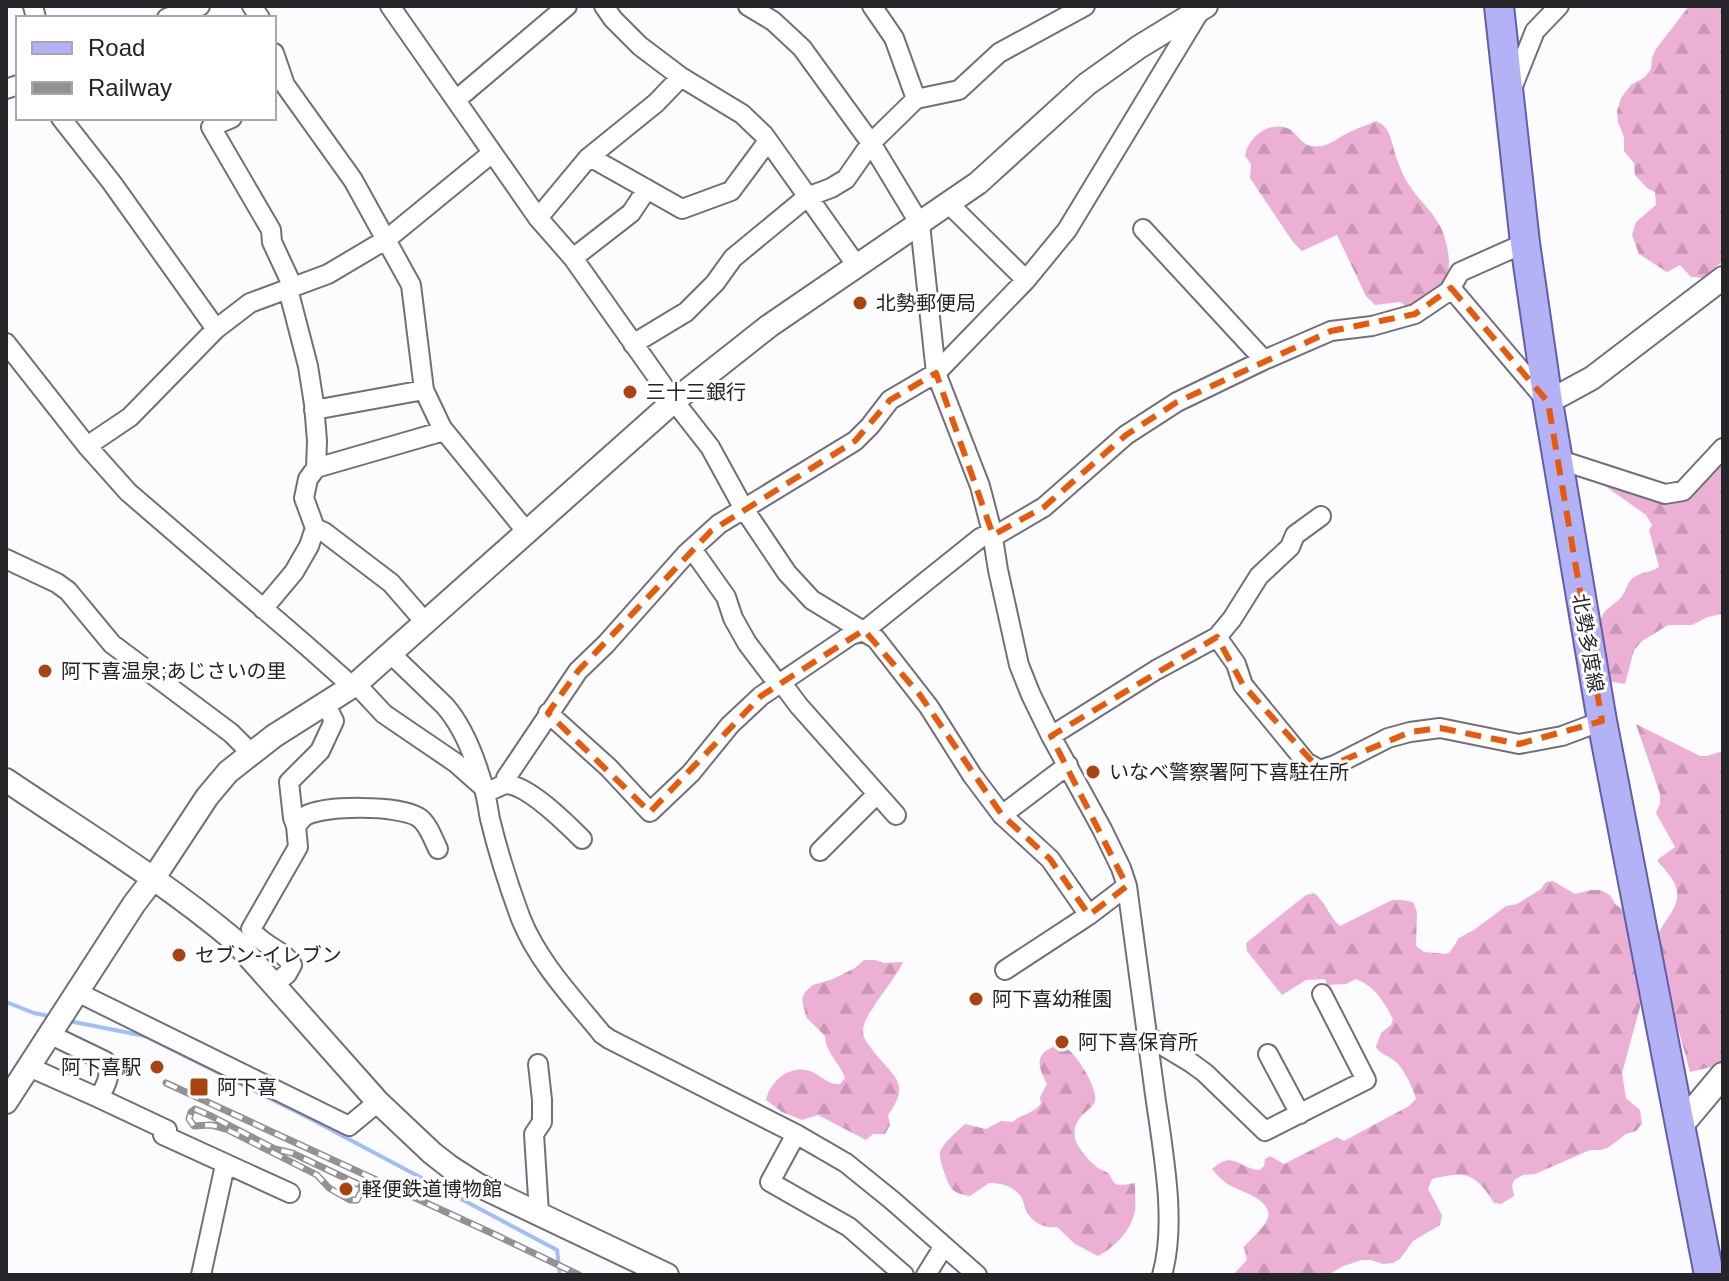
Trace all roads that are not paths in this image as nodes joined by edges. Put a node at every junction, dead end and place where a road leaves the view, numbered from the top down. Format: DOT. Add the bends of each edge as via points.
graph roads {
  1 [pos="200,6"];
  2 [pos="390,6"];
  3 [pos="567,6"];
  4 [pos="604,6"];
  5 [pos="748,6"];
  6 [pos="872,6"];
  7 [pos="1085,6"];
  8 [pos="1499,6"];
  9 [pos="1559,6"];
  10 [pos="1204,8"];
  11 [pos="172,16"];
  12 [pos="276,65"];
  13 [pos="681,77"];
  14 [pos="280,88"];
  15 [pos="1509,98"];
  16 [pos="916,99"];
  17 [pos="456,100"];
  18 [pos="63,120"];
  19 [pos="227,120"];
  20 [pos="768,141"];
  21 [pos="871,143"];
  22 [pos="492,153"];
  23 [pos="590,157"];
  24 [pos="647,189"];
  25 [pos="807,197"];
  26 [pos="949,204"];
  27 [pos="538,218"];
  28 [pos="920,224"];
  29 [pos="1143,229"];
  30 [pos="387,239"];
  31 [pos="1525,243"];
  32 [pos="573,258"];
  33 [pos="857,266"];
  34 [pos="1723,278"];
  35 [pos="1026,280"];
  36 [pos="291,288"];
  37 [pos="1451,288"];
  38 [pos="216,329"];
  39 [pos="6,343"];
  40 [pos="633,344"];
  41 [pos="1264,360"];
  42 [pos="936,373"];
  43 [pos="424,390"];
  44 [pos="674,401"];
  45 [pos="1548,402"];
  46 [pos="314,410"];
  47 [pos="444,431"];
  48 [pos="87,446"];
  49 [pos="1723,448"];
  50 [pos="1557,459"];
  51 [pos="316,468"];
  52 [pos="744,509"];
  53 [pos="1321,516"];
  54 [pos="315,528"];
  55 [pos="526,531"];
  56 [pos="992,534"];
  57 [pos="692,549"];
  58 [pos="6,559"];
  59 [pos="263,609"];
  60 [pos="425,622"];
  61 [pos="864,631"];
  62 [pos="1217,637"];
  63 [pos="391,654"];
  64 [pos="779,683"];
  65 [pos="352,686"];
  66 [pos="325,703"];
  67 [pos="548,713"];
  68 [pos="1602,721"];
  69 [pos="1051,736"];
  70 [pos="251,753"];
  71 [pos="1068,765"];
  72 [pos="6,780"];
  73 [pos="505,784"];
  74 [pos="485,791"];
  75 [pos="877,794"];
  76 [pos="896,815"];
  77 [pos="1002,815"];
  78 [pos="296,826"];
  79 [pos="582,839"];
  80 [pos="438,849"];
  81 [pos="820,851"];
  82 [pos="153,879"];
  83 [pos="1127,886"];
  84 [pos="1089,915"];
  85 [pos="1005,970"];
  86 [pos="274,984"];
  87 [pos="1322,994"];
  88 [pos="62,1015"];
  89 [pos="1147,1036"];
  90 [pos="1268,1054"];
  91 [pos="538,1064"];
  92 [pos="29,1067"];
  93 [pos="1723,1075"];
  94 [pos="99,1098"];
  95 [pos="6,1102"];
  96 [pos="378,1102"];
  97 [pos="1300,1114"];
  98 [pos="1681,1125"];
  99 [pos="796,1134"];
  100 [pos="225,1165"];
  101 [pos="290,1193"];
  102 [pos="539,1213"];
  103 [pos="944,1246"];
  104 [pos="201,1275"];
  105 [pos="667,1275"];
  106 [pos="904,1275"];
  107 [pos="926,1275"];
  108 [pos="977,1275"];
  109 [pos="1162,1275"];
  110 [pos="1709,1275"];
  1 -- 11 [label="street"];
  2 -- 17 [label="street"];
  3 -- 17 [label="street"];
  4 -- 13 [label="street" via="640,46"];
  5 -- 21 [label="street" via="802,48"];
  6 -- 16 [label="street" via="894,38"];
  7 -- 16 [label="street" via="999,53 959,90"];
  8 -- 15 [label="main road, 北勢多度線"];
  9 -- 15 [label="street" via="1535,31"];
  10 -- 26 [label="street" via="1087,84 994,171"];
  10 -- 35 [label="street" via="1067,230"];
  12 -- 14 [label="street"];
  13 -- 20 [label="street" via="742,114"];
  13 -- 23 [label="street"];
  14 -- 30 [label="street" via="353,180"];
  15 -- 31 [label="main road, 北勢多度線"];
  16 -- 21 [label="street"];
  17 -- 22 [label="street"];
  18 -- 38 [label="street"];
  19 -- 36 [label="street" via="211,127 271,230"];
  20 -- 24 [label="street" via="731,191 682,209"];
  20 -- 25 [label="street"];
  21 -- 25 [label="street" via="846,179"];
  21 -- 28 [label="street"];
  22 -- 27 [label="street"];
  22 -- 30 [label="street"];
  23 -- 24 [label="street"];
  23 -- 27 [label="street"];
  24 -- 32 [label="street" via="631,213"];
  25 -- 33 [label="street"];
  25 -- 40 [label="street" via="733,258 686,312"];
  26 -- 28 [label="street"];
  26 -- 35 [label="street"];
  27 -- 32 [label="street"];
  28 -- 33 [label="street"];
  28 -- 42 [label="street"];
  29 -- 41 [label="street"];
  30 -- 36 [label="street" via="328,274"];
  30 -- 43 [label="street" via="411,285"];
  31 -- 37 [label="street" via="1460,272"];
  31 -- 45 [label="main road, 北勢多度線"];
  32 -- 40 [label="street"];
  33 -- 44 [label="street"];
  34 -- 45 [label="street" via="1592,378"];
  35 -- 42 [label="street"];
  36 -- 38 [label="street" via="250,303"];
  36 -- 46 [label="street"];
  37 -- 41 [label="street" via="1415,314 1331,331"];
  37 -- 45 [label="street"];
  38 -- 48 [label="street" via="130,417"];
  39 -- 48 [label="street"];
  40 -- 44 [label="street"];
  41 -- 56 [label="street" via="1177,402 1126,435 1044,507"];
  42 -- 52 [label="street" via="890,400 855,441"];
  42 -- 56 [label="street" via="980,486"];
  43 -- 46 [label="street"];
  43 -- 47 [label="street"];
  44 -- 52 [label="street" via="710,447"];
  44 -- 55 [label="street"];
  45 -- 50 [label="main road, 北勢多度線"];
  46 -- 51 [label="street"];
  47 -- 51 [label="street"];
  47 -- 55 [label="street"];
  48 -- 59 [label="street" via="128,492"];
  49 -- 50 [label="street" via="1683,491 1665,494"];
  50 -- 68 [label="main road, 北勢多度線"];
  51 -- 54 [label="street" via="304,498"];
  52 -- 57 [label="street"];
  52 -- 61 [label="street" via="807,596"];
  53 -- 62 [label="street" via="1295,535 1290,547 1259,576"];
  54 -- 59 [label="street" via="294,572"];
  54 -- 60 [label="street" via="391,583"];
  55 -- 60 [label="street"];
  56 -- 61 [label="street" via="980,538"];
  56 -- 69 [label="street" via="1019,665"];
  57 -- 64 [label="street" via="726,597 747,643"];
  57 -- 67 [label="street" via="578,671"];
  58 -- 70 [label="street" via="68,591 112,644"];
  59 -- 65 [label="street"];
  60 -- 63 [label="street"];
  61 -- 64 [label="street"];
  61 -- 77 [label="street" via="920,695"];
  62 -- 68 [label="street" via="1243,685 1306,762 1320,770 1410,732 1440,728 1519,744"];
  62 -- 69 [label="street"];
  63 -- 65 [label="street"];
  63 -- 74 [label="street" via="453,715"];
  64 -- 67 [label="street" via="730,725 650,812"];
  64 -- 75 [label="street"];
  65 -- 66 [label="street"];
  65 -- 74 [label="street" via="456,763"];
  66 -- 70 [label="street"];
  66 -- 78 [label="street" via="334,721 320,751 289,782"];
  67 -- 73 [label="street"];
  68 -- 98 [label="main road, 北勢多度線"];
  69 -- 71 [label="street"];
  70 -- 82 [label="street" via="207,797"];
  71 -- 77 [label="street"];
  71 -- 83 [label="street"];
  72 -- 82 [label="street"];
  73 -- 74 [label="street"];
  73 -- 79 [label="street" via="522,789"];
  74 -- 99 [label="street" via="501,860 531,942 602,1034"];
  75 -- 76 [label="street"];
  75 -- 81 [label="street"];
  77 -- 84 [label="street" via="1059,869"];
  78 -- 80 [label="street" via="305,816 325,812 392,809 419,817"];
  78 -- 86 [label="street" via="298,847 251,929 290,959 287,974"];
  82 -- 86 [label="street" via="235,941"];
  82 -- 88 [label="street"];
  83 -- 84 [label="street"];
  83 -- 89 [label="street"];
  84 -- 85 [label="street"];
  86 -- 96 [label="street"];
  87 -- 97 [label="street" via="1366,1080"];
  88 -- 92 [label="street"];
  88 -- 94 [label="street" via="108,1067"];
  88 -- 96 [label="street" via="349,1126"];
  89 -- 97 [label="street" via="1205,1073 1265,1131"];
  89 -- 109 [label="street" via="1168,1211"];
  90 -- 97 [label="street"];
  91 -- 102 [label="street" via="542,1122 534,1134"];
  92 -- 94 [label="street"];
  92 -- 95 [label="street"];
  93 -- 98 [label="main road"];
  94 -- 100 [label="street"];
  96 -- 102 [label="street" via="450,1167"];
  98 -- 110 [label="main road, 北勢多度線"];
  99 -- 103 [label="street" via="846,1163"];
  99 -- 106 [label="street" via="770,1182 849,1227"];
  100 -- 101 [label="street"];
  100 -- 104 [label="street"];
  102 -- 105 [label="street"];
  103 -- 107 [label="street"];
  103 -- 108 [label="street"];
}
